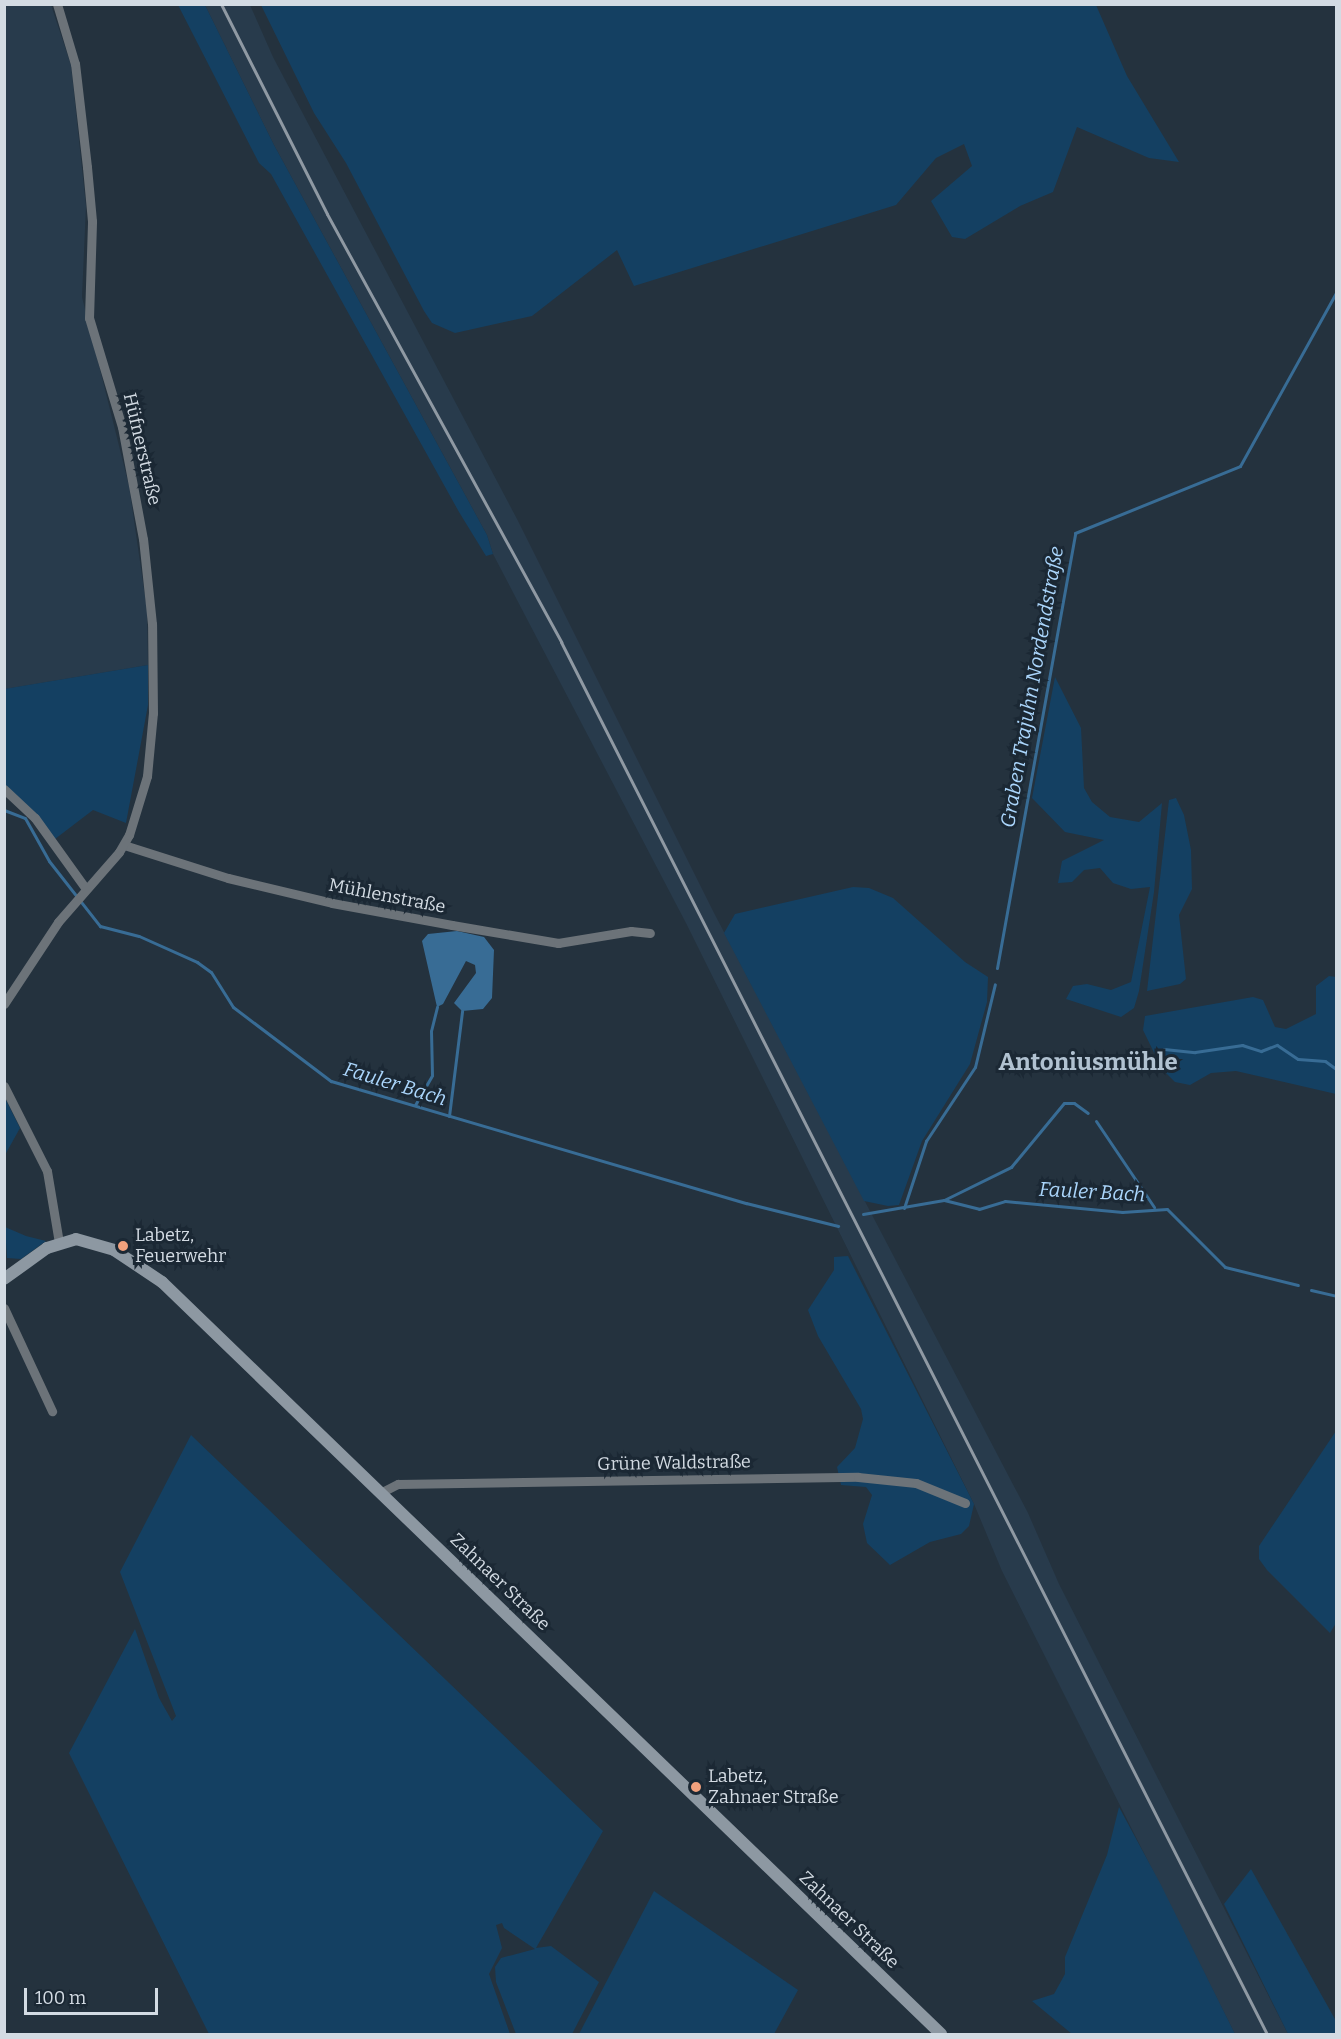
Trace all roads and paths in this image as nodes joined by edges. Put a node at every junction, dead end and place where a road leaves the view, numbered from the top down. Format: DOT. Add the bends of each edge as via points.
graph roads {
  1 [pos="57,4"];
  2 [pos="4,789"];
  3 [pos="124,845"];
  4 [pos="85,891"];
  5 [pos="650,933"];
  6 [pos="4,1004"];
  7 [pos="4,1086"];
  8 [pos="59,1243"];
  9 [pos="4,1280"];
  10 [pos="4,1308"];
  11 [pos="52,1411"];
  12 [pos="382,1492"];
  13 [pos="965,1503"];
  14 [pos="941,2034"];
  1 -- 3 [label="street, Hüfnerstraße" via="75,64 87,166 92,221 89,318 117,408 133,480 151,608 153,693 149,764 138,813"];
  2 -- 4 [label="street" via="35,818"];
  3 -- 4 [label="street, Hüfnerstraße"];
  3 -- 5 [label="street, Mühlenstraße" via="228,878 332,903 558,943 631,932"];
  4 -- 6 [label="street, Hüfnerstraße"];
  7 -- 8 [label="street" via="47,1171"];
  8 -- 9 [label="main road"];
  8 -- 12 [label="main road, Zahnaer Straße" via="76,1239 97,1243 162,1282"];
  10 -- 11 [label="street"];
  12 -- 13 [label="street, Grüne Waldstraße" via="398,1484 858,1477 916,1483"];
  12 -- 14 [label="main road, Zahnaer Straße"];
}
